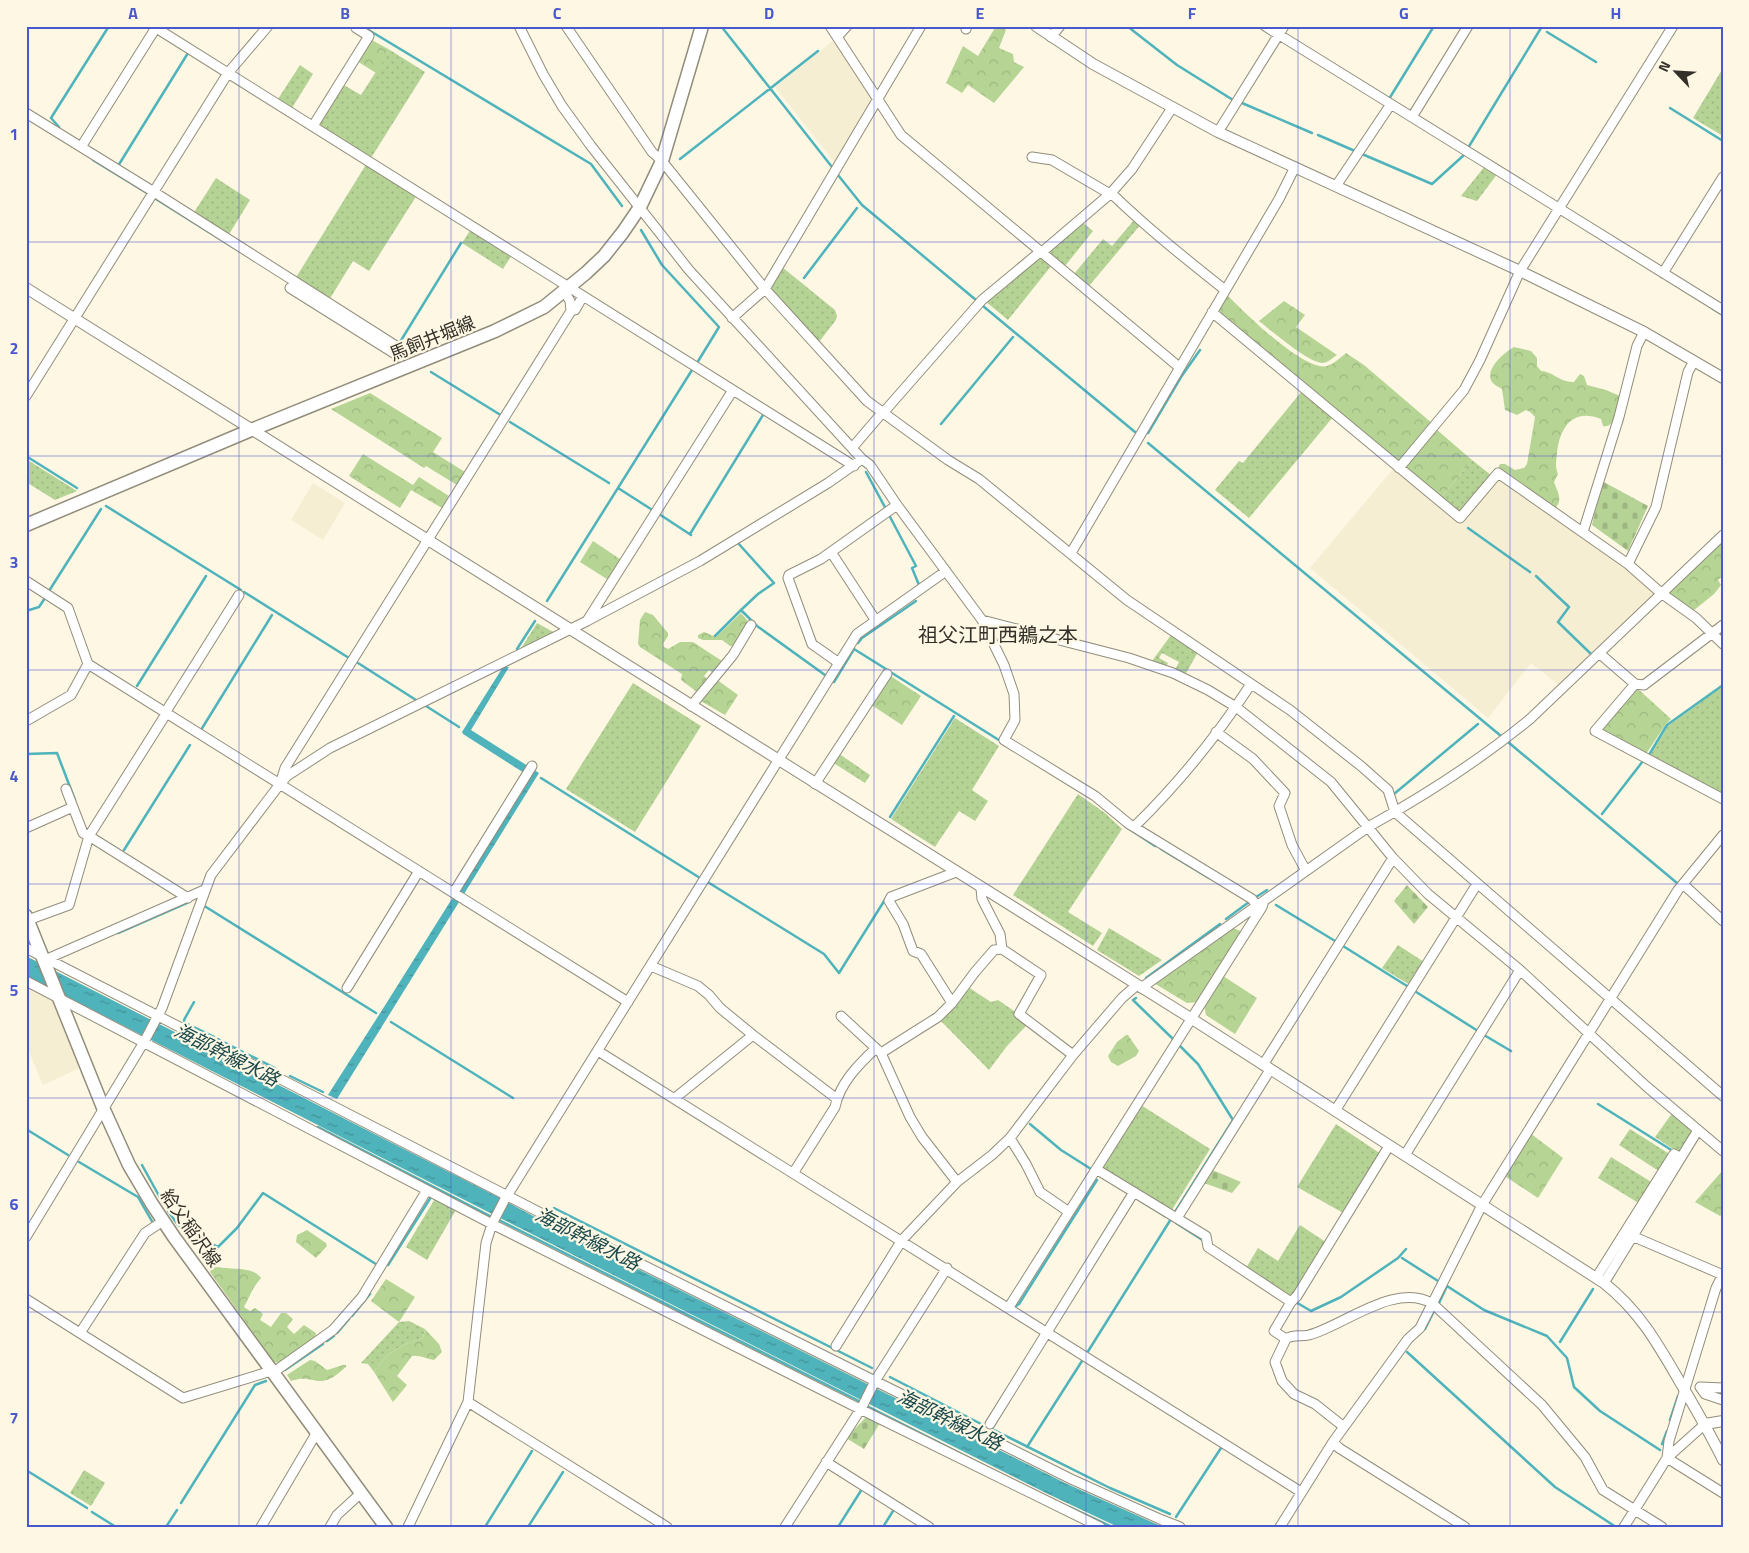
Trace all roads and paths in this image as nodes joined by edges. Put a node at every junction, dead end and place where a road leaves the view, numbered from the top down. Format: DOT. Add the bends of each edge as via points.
graph roads {
  1 [pos="268,26"];
  2 [pos="357,26"];
  3 [pos="519,26"];
  4 [pos="566,26"];
  5 [pos="702,26"];
  6 [pos="830,26"];
  7 [pos="847,26"];
  8 [pos="921,26"];
  9 [pos="1036,26"];
  10 [pos="1060,26"];
  11 [pos="1264,26"];
  12 [pos="1284,26"];
  13 [pos="1468,26"];
  14 [pos="1673,26"];
  15 [pos="155,27"];
  16 [pos="1278,35"];
  17 [pos="837,37"];
  18 [pos="1051,37"];
  19 [pos="228,73"];
  20 [pos="877,99"];
  21 [pos="1390,104"];
  22 [pos="1172,108"];
  23 [pos="26,114"];
  24 [pos="1412,117"];
  25 [pos="313,126"];
  26 [pos="1218,132"];
  27 [pos="81,147"];
  28 [pos="1032,157"];
  29 [pos="662,161"];
  30 [pos="1295,167"];
  31 [pos="1723,177"];
  32 [pos="1336,186"];
  33 [pos="154,192"];
  34 [pos="1111,194"];
  35 [pos="640,207"];
  36 [pos="1559,209"];
  37 [pos="1041,251"];
  38 [pos="1520,271"];
  39 [pos="1663,273"];
  40 [pos="26,288"];
  41 [pos="290,288"];
  42 [pos="566,289"];
  43 [pos="765,289"];
  44 [pos="1226,290"];
  45 [pos="583,296"];
  46 [pos="1723,310"];
  47 [pos="571,311"];
  48 [pos="1212,312"];
  49 [pos="732,318"];
  50 [pos="74,319"];
  51 [pos="1644,332"];
  52 [pos="402,354"];
  53 [pos="1694,361"];
  54 [pos="410,365"];
  55 [pos="1179,367"];
  56 [pos="1723,378"];
  57 [pos="733,390"];
  58 [pos="26,396"];
  59 [pos="882,413"];
  60 [pos="251,430"];
  61 [pos="852,448"];
  62 [pos="862,459"];
  63 [pos="854,466"];
  64 [pos="1399,468"];
  65 [pos="897,505"];
  66 [pos="26,525"];
  67 [pos="1583,532"];
  68 [pos="1723,535"];
  69 [pos="427,541"];
  70 [pos="831,552"];
  71 [pos="1071,553"];
  72 [pos="1628,564"];
  73 [pos="946,571"];
  74 [pos="26,581"];
  75 [pos="1661,593"];
  76 [pos="239,595"];
  77 [pos="876,620"];
  78 [pos="982,620"];
  79 [pos="587,621"];
  80 [pos="751,625"];
  81 [pos="1723,625"];
  82 [pos="569,630"];
  83 [pos="1713,634"];
  84 [pos="1723,644"];
  85 [pos="1599,653"];
  86 [pos="839,663"];
  87 [pos="88,664"];
  88 [pos="887,674"];
  89 [pos="1251,684"];
  90 [pos="1635,684"];
  91 [pos="691,706"];
  92 [pos="1236,707"];
  93 [pos="165,713"];
  94 [pos="26,722"];
  95 [pos="1216,732"];
  96 [pos="778,761"];
  97 [pos="532,766"];
  98 [pos="280,784"];
  99 [pos="815,784"];
  100 [pos="66,788"];
  101 [pos="1723,799"];
  102 [pos="73,807"];
  103 [pos="1395,812"];
  104 [pos="1134,827"];
  105 [pos="1368,827"];
  106 [pos="26,828"];
  107 [pos="1723,835"];
  108 [pos="88,836"];
  109 [pos="1393,858"];
  110 [pos="419,871"];
  111 [pos="1306,871"];
  112 [pos="956,872"];
  113 [pos="1478,884"];
  114 [pos="1683,884"];
  115 [pos="981,888"];
  116 [pos="204,890"];
  117 [pos="454,893"];
  118 [pos="188,898"];
  119 [pos="1261,903"];
  120 [pos="27,918"];
  121 [pos="1455,918"];
  122 [pos="1723,921"];
  123 [pos="26,948"];
  124 [pos="1002,949"];
  125 [pos="45,960"];
  126 [pos="651,966"];
  127 [pos="1520,970"];
  128 [pos="26,981"];
  129 [pos="1139,987"];
  130 [pos="347,988"];
  131 [pos="56,995"];
  132 [pos="1610,999"];
  133 [pos="628,1002"];
  134 [pos="952,1003"];
  135 [pos="841,1016"];
  136 [pos="157,1018"];
  137 [pos="1192,1019"];
  138 [pos="1589,1032"];
  139 [pos="753,1035"];
  140 [pos="145,1040"];
  141 [pos="598,1051"];
  142 [pos="878,1051"];
  143 [pos="1073,1055"];
  144 [pos="1266,1067"];
  145 [pos="1723,1096"];
  146 [pos="674,1098"];
  147 [pos="837,1099"];
  148 [pos="104,1110"];
  149 [pos="1335,1111"];
  150 [pos="1698,1130"];
  151 [pos="1010,1138"];
  152 [pos="1389,1146"];
  153 [pos="1723,1151"];
  154 [pos="1404,1156"];
  155 [pos="1680,1158"];
  156 [pos="1096,1169"];
  157 [pos="794,1172"];
  158 [pos="957,1182"];
  159 [pos="427,1190"];
  160 [pos="1134,1192"];
  161 [pos="506,1198"];
  162 [pos="1482,1205"];
  163 [pos="1069,1212"];
  164 [pos="1177,1218"];
  165 [pos="163,1220"];
  166 [pos="493,1222"];
  167 [pos="1632,1236"];
  168 [pos="26,1237"];
  169 [pos="902,1240"];
  170 [pos="947,1268"];
  171 [pos="1723,1274"];
  172 [pos="1600,1280"];
  173 [pos="26,1299"];
  174 [pos="1290,1302"];
  175 [pos="1433,1304"];
  176 [pos="1009,1307"];
  177 [pos="1047,1332"];
  178 [pos="80,1333"];
  179 [pos="1286,1339"];
  180 [pos="836,1346"];
  181 [pos="271,1371"];
  182 [pos="875,1381"];
  183 [pos="1723,1388"];
  184 [pos="1685,1391"];
  185 [pos="1723,1400"];
  186 [pos="468,1402"];
  187 [pos="861,1408"];
  188 [pos="1723,1421"];
  189 [pos="990,1424"];
  190 [pos="1705,1424"];
  191 [pos="1344,1427"];
  192 [pos="316,1432"];
  193 [pos="1333,1442"];
  194 [pos="1667,1458"];
  195 [pos="1723,1460"];
  196 [pos="826,1462"];
  197 [pos="1301,1492"];
  198 [pos="361,1493"];
  199 [pos="1723,1494"];
  200 [pos="1635,1509"];
  201 [pos="261,1527"];
  202 [pos="330,1527"];
  203 [pos="386,1527"];
  204 [pos="408,1527"];
  205 [pos="667,1527"];
  206 [pos="785,1527"];
  207 [pos="930,1527"];
  208 [pos="1100,1527"];
  209 [pos="1180,1527"];
  210 [pos="1280,1527"];
  211 [pos="1464,1527"];
  212 [pos="1624,1527"];
  213 [pos="1662,1527"];
  1 -- 19 [label="street"];
  2 -- 25 [label="street" via="369,36"];
  3 -- 35 [label="street" via="562,106"];
  4 -- 29 [label="street" via="652,152"];
  5 -- 29 [label="main road, 馬飼井堀線"];
  6 -- 17 [label="street"];
  7 -- 17 [label="street"];
  8 -- 20 [label="street"];
  9 -- 18 [label="street"];
  10 -- 18 [label="street"];
  11 -- 16 [label="street"];
  12 -- 16 [label="street"];
  13 -- 24 [label="street"];
  14 -- 36 [label="street"];
  15 -- 19 [label="street"];
  15 -- 27 [label="street"];
  16 -- 21 [label="street"];
  16 -- 26 [label="street"];
  17 -- 20 [label="street"];
  18 -- 22 [label="street"];
  19 -- 25 [label="street"];
  19 -- 33 [label="street"];
  20 -- 37 [label="street" via="901,134"];
  20 -- 43 [label="street"];
  21 -- 24 [label="street"];
  21 -- 32 [label="street"];
  22 -- 26 [label="street"];
  22 -- 34 [label="street" via="1132,169"];
  23 -- 27 [label="street"];
  24 -- 36 [label="street"];
  25 -- 42 [label="street"];
  26 -- 30 [label="street"];
  27 -- 33 [label="street"];
  28 -- 34 [label="street" via="1052,160"];
  29 -- 35 [label="main road, 馬飼井堀線"];
  29 -- 43 [label="street"];
  30 -- 32 [label="street"];
  30 -- 44 [label="street"];
  31 -- 39 [label="street"];
  32 -- 38 [label="street"];
  33 -- 50 [label="street"];
  33 -- 52 [label="street" via="404,351"];
  34 -- 37 [label="street"];
  34 -- 44 [label="street"];
  35 -- 42 [label="main road, 馬飼井堀線" via="604,256"];
  35 -- 49 [label="street"];
  36 -- 38 [label="street"];
  36 -- 39 [label="street"];
  37 -- 55 [label="street"];
  37 -- 59 [label="street" via="982,300"];
  38 -- 51 [label="street"];
  38 -- 64 [label="street" via="1464,390"];
  39 -- 46 [label="street"];
  40 -- 50 [label="street"];
  41 -- 52 [label="street" via="400,357"];
  42 -- 45 [label="street"];
  42 -- 47 [label="street"];
  42 -- 54 [label="main road, 馬飼井堀線" via="544,307 495,331"];
  43 -- 49 [label="street"];
  43 -- 59 [label="street" via="867,401"];
  44 -- 48 [label="street"];
  45 -- 47 [label="street"];
  45 -- 57 [label="street"];
  47 -- 69 [label="street"];
  48 -- 55 [label="street"];
  48 -- 64 [label="street"];
  49 -- 61 [label="street"];
  50 -- 58 [label="street"];
  50 -- 60 [label="street"];
  51 -- 53 [label="street"];
  51 -- 67 [label="street" via="1637,346 1619,417"];
  52 -- 54 [label="street"];
  53 -- 56 [label="street"];
  53 -- 72 [label="street" via="1688,372 1656,507"];
  54 -- 60 [label="main road, 馬飼井堀線"];
  55 -- 71 [label="street"];
  57 -- 63 [label="street"];
  57 -- 79 [label="street"];
  59 -- 61 [label="street"];
  59 -- 71 [label="street" via="979,479"];
  60 -- 66 [label="main road, 馬飼井堀線"];
  60 -- 69 [label="street"];
  61 -- 62 [label="street"];
  62 -- 63 [label="street"];
  62 -- 65 [label="street" via="870,465"];
  63 -- 79 [label="street" via="700,561"];
  64 -- 67 [label="street" via="1460,518 1498,473"];
  65 -- 70 [label="street"];
  65 -- 73 [label="street"];
  67 -- 72 [label="street"];
  68 -- 75 [label="street"];
  69 -- 82 [label="street"];
  69 -- 98 [label="street" via="285,768"];
  70 -- 77 [label="street"];
  70 -- 86 [label="street" via="788,578 812,644"];
  71 -- 89 [label="street" via="1127,600"];
  72 -- 75 [label="street"];
  73 -- 77 [label="street"];
  73 -- 78 [label="street"];
  74 -- 87 [label="street" via="68,608"];
  75 -- 83 [label="street"];
  75 -- 85 [label="street"];
  76 -- 93 [label="street"];
  77 -- 86 [label="street" via="857,634"];
  78 -- 92 [label="street" via="1129,658 1173,673"];
  78 -- 104 [label="street" via="1004,664 1014,694 1015,720 1004,740 1095,796"];
  79 -- 82 [label="street"];
  80 -- 91 [label="street" via="732,655"];
  81 -- 83 [label="street"];
  82 -- 91 [label="street"];
  82 -- 98 [label="street" via="330,748"];
  83 -- 84 [label="street"];
  83 -- 90 [label="street" via="1644,685"];
  85 -- 90 [label="street"];
  85 -- 103 [label="street" via="1530,719 1502,741"];
  86 -- 96 [label="street"];
  87 -- 93 [label="street"];
  87 -- 94 [label="street" via="71,694"];
  88 -- 99 [label="street"];
  89 -- 92 [label="street"];
  89 -- 103 [label="street" via="1362,766 1388,790"];
  90 -- 101 [label="street" via="1595,731"];
  91 -- 96 [label="street"];
  92 -- 95 [label="street"];
  92 -- 105 [label="street" via="1331,782"];
  93 -- 98 [label="street"];
  93 -- 108 [label="street"];
  95 -- 104 [label="street" via="1163,798"];
  95 -- 111 [label="street" via="1253,759 1285,793 1279,806 1292,845"];
  96 -- 99 [label="street"];
  96 -- 126 [label="street"];
  97 -- 117 [label="street"];
  98 -- 110 [label="street"];
  98 -- 116 [label="street"];
  99 -- 112 [label="street"];
  100 -- 102 [label="street"];
  102 -- 106 [label="street"];
  102 -- 108 [label="street" via="82,833"];
  103 -- 105 [label="street"];
  103 -- 113 [label="street"];
  104 -- 119 [label="street"];
  105 -- 109 [label="street"];
  105 -- 111 [label="street"];
  107 -- 114 [label="street"];
  108 -- 118 [label="street"];
  108 -- 120 [label="street" via="69,905"];
  109 -- 121 [label="street"];
  109 -- 144 [label="street"];
  110 -- 117 [label="street"];
  110 -- 130 [label="street"];
  111 -- 119 [label="street"];
  112 -- 115 [label="street"];
  112 -- 134 [label="street" via="889,901 904,924 913,950 921,954"];
  113 -- 121 [label="street"];
  113 -- 132 [label="street"];
  114 -- 122 [label="street"];
  114 -- 132 [label="street"];
  115 -- 124 [label="street" via="982,900 1000,934"];
  115 -- 129 [label="street"];
  116 -- 118 [label="street"];
  116 -- 136 [label="street"];
  117 -- 133 [label="street"];
  118 -- 125 [label="street"];
  119 -- 129 [label="street"];
  119 -- 137 [label="street" via="1262,907"];
  120 -- 125 [label="main road, 給父稲沢線"];
  121 -- 127 [label="street"];
  121 -- 149 [label="street"];
  123 -- 125 [label="street"];
  124 -- 134 [label="street" via="994,950"];
  124 -- 143 [label="street" via="1041,975 1018,1014"];
  125 -- 131 [label="main road, 給父稲沢線"];
  125 -- 136 [label="street"];
  126 -- 133 [label="street"];
  126 -- 139 [label="street" via="698,986"];
  127 -- 138 [label="street"];
  127 -- 154 [label="street"];
  128 -- 131 [label="street"];
  129 -- 137 [label="street"];
  129 -- 143 [label="street" via="1122,998"];
  131 -- 140 [label="street"];
  131 -- 148 [label="main road, 給父稲沢線"];
  132 -- 138 [label="street"];
  132 -- 145 [label="street"];
  133 -- 141 [label="street"];
  134 -- 142 [label="street" via="938,1017"];
  135 -- 142 [label="street"];
  136 -- 140 [label="street"];
  136 -- 161 [label="street"];
  137 -- 144 [label="street"];
  137 -- 156 [label="street"];
  138 -- 150 [label="street"];
  138 -- 162 [label="street"];
  139 -- 146 [label="street"];
  139 -- 147 [label="street"];
  140 -- 148 [label="street"];
  140 -- 159 [label="street"];
  141 -- 146 [label="street"];
  141 -- 161 [label="street"];
  142 -- 147 [label="street" via="855,1068"];
  142 -- 158 [label="street" via="922,1137"];
  143 -- 151 [label="street"];
  144 -- 149 [label="street"];
  144 -- 164 [label="street"];
  146 -- 157 [label="street"];
  147 -- 157 [label="street" via="835,1108"];
  148 -- 165 [label="main road, 給父稲沢線" via="129,1165"];
  148 -- 168 [label="street"];
  149 -- 152 [label="street"];
  150 -- 153 [label="street"];
  150 -- 155 [label="street"];
  151 -- 158 [label="street"];
  151 -- 163 [label="street" via="1040,1192"];
  152 -- 154 [label="street"];
  152 -- 174 [label="street" via="1297,1296"];
  154 -- 162 [label="street"];
  155 -- 167 [label="street"];
  155 -- 172 [label="street" via="1674,1154"];
  156 -- 160 [label="street"];
  156 -- 163 [label="street"];
  157 -- 169 [label="street"];
  158 -- 169 [label="street"];
  159 -- 166 [label="street"];
  159 -- 181 [label="street" via="362,1297 333,1330"];
  160 -- 164 [label="street"];
  160 -- 177 [label="street"];
  161 -- 166 [label="street"];
  161 -- 182 [label="street"];
  162 -- 172 [label="street"];
  162 -- 175 [label="street"];
  163 -- 176 [label="street"];
  164 -- 174 [label="street" via="1206,1236 1208,1247"];
  165 -- 178 [label="street" via="145,1233"];
  165 -- 181 [label="main road, 給父稲沢線"];
  166 -- 186 [label="street" via="486,1243"];
  166 -- 187 [label="street"];
  167 -- 171 [label="street"];
  167 -- 172 [label="street"];
  169 -- 170 [label="street"];
  169 -- 180 [label="street"];
  170 -- 176 [label="street"];
  170 -- 182 [label="street"];
  171 -- 184 [label="street"];
  172 -- 184 [label="street" via="1623,1298 1644,1324"];
  173 -- 178 [label="street"];
  174 -- 179 [label="street" via="1274,1331"];
  175 -- 179 [label="street" via="1416,1297 1405,1297 1374,1306 1308,1336 1289,1336"];
  175 -- 191 [label="street" via="1420,1328 1408,1339"];
  175 -- 200 [label="street" via="1542,1405 1585,1458 1603,1490"];
  176 -- 177 [label="street"];
  177 -- 189 [label="street"];
  177 -- 197 [label="street"];
  178 -- 181 [label="street" via="183,1398"];
  179 -- 191 [label="street" via="1275,1362 1282,1382 1294,1394 1315,1404"];
  181 -- 192 [label="main road, 給父稲沢線"];
  182 -- 187 [label="street"];
  182 -- 209 [label="street" via="1071,1479"];
  183 -- 185 [label="street" via="1700,1387 1705,1394"];
  184 -- 190 [label="street"];
  184 -- 194 [label="street"];
  186 -- 204 [label="street"];
  186 -- 205 [label="street"];
  187 -- 196 [label="street"];
  187 -- 208 [label="street"];
  188 -- 190 [label="street"];
  190 -- 194 [label="street"];
  190 -- 195 [label="street"];
  191 -- 193 [label="street"];
  192 -- 198 [label="main road, 給父稲沢線"];
  192 -- 201 [label="street"];
  193 -- 197 [label="street"];
  193 -- 211 [label="street"];
  194 -- 199 [label="street"];
  194 -- 200 [label="street"];
  196 -- 206 [label="street"];
  196 -- 207 [label="street"];
  197 -- 210 [label="street"];
  198 -- 202 [label="street" via="337,1515"];
  198 -- 203 [label="main road, 給父稲沢線"];
  200 -- 212 [label="street"];
  200 -- 213 [label="street"];
}
